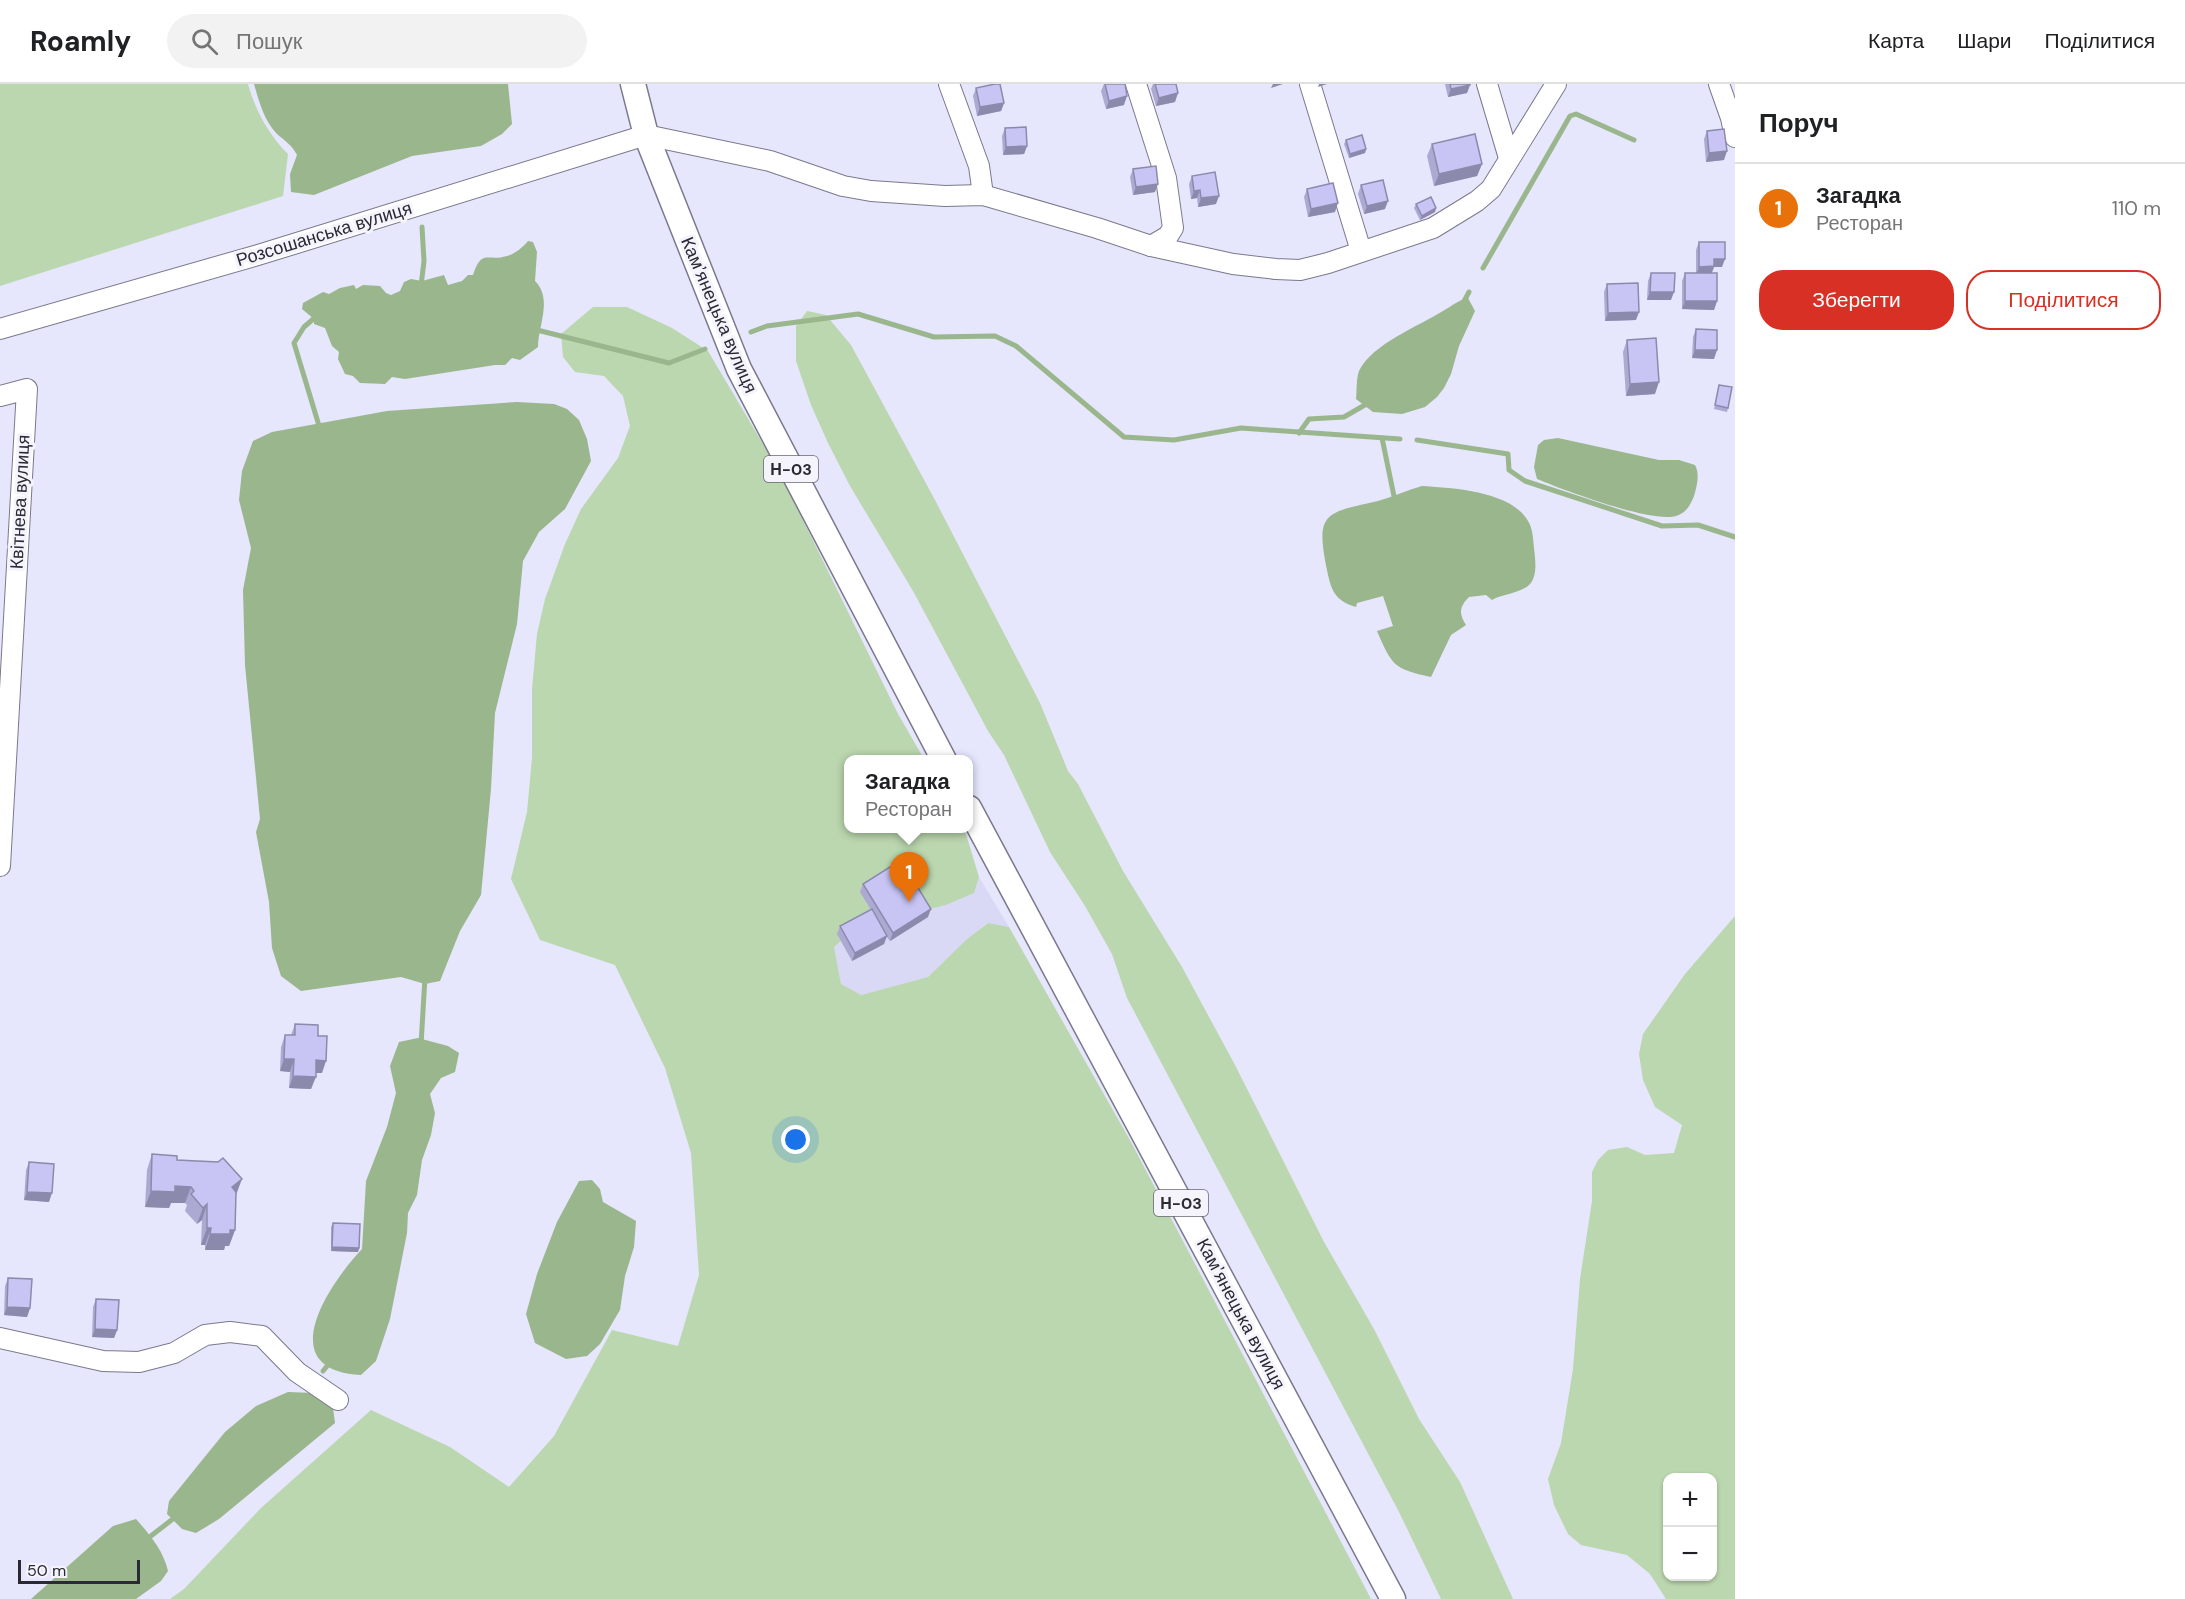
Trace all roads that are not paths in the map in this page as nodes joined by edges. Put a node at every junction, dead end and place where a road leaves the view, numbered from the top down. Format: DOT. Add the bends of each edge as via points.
graph roads {
  1 [pos="633,84"];
  2 [pos="950,84"];
  3 [pos="1137,84"];
  4 [pos="1310,84"];
  5 [pos="1487,84"];
  6 [pos="1556,84"];
  7 [pos="1725,87"];
  8 [pos="646,135"];
  9 [pos="1735,137"];
  10 [pos="1509,158"];
  11 [pos="983,195"];
  12 [pos="1151,246"];
  13 [pos="1361,251"];
  14 [pos="0,329"];
  15 [pos="0,396"];
  16 [pos="942,755"];
  17 [pos="973,815"];
  18 [pos="0,866"];
  19 [pos="0,1338"];
  20 [pos="338,1400"];
  21 [pos="1394,1599"];
  1 -- 8 [label="main road, Камʼянецька вулиця / Н-03"];
  2 -- 11 [label="street" via="979,166"];
  3 -- 12 [label="street" via="1166,178 1173,228"];
  4 -- 13 [label="street"];
  5 -- 10 [label="street"];
  6 -- 10 [label="street"];
  7 -- 9 [label="street"];
  8 -- 11 [label="street" via="770,161 843,186 945,196"];
  8 -- 14 [label="street, Розсошанська вулиця" via="258,255"];
  8 -- 16 [label="main road, Камʼянецька вулиця / Н-03" via="739,369"];
  10 -- 13 [label="street" via="1491,189 1462,211 1433,228"];
  11 -- 12 [label="street"];
  12 -- 13 [label="street" via="1233,264 1300,270"];
  15 -- 18 [label="street, Квітнева вулиця" via="27,389"];
  17 -- 21 [label="main road, Камʼянецька вулиця / Н-03"];
  19 -- 20 [label="street" via="103,1361 139,1362 174,1353 205,1335 230,1332 262,1336 297,1372"];
}
